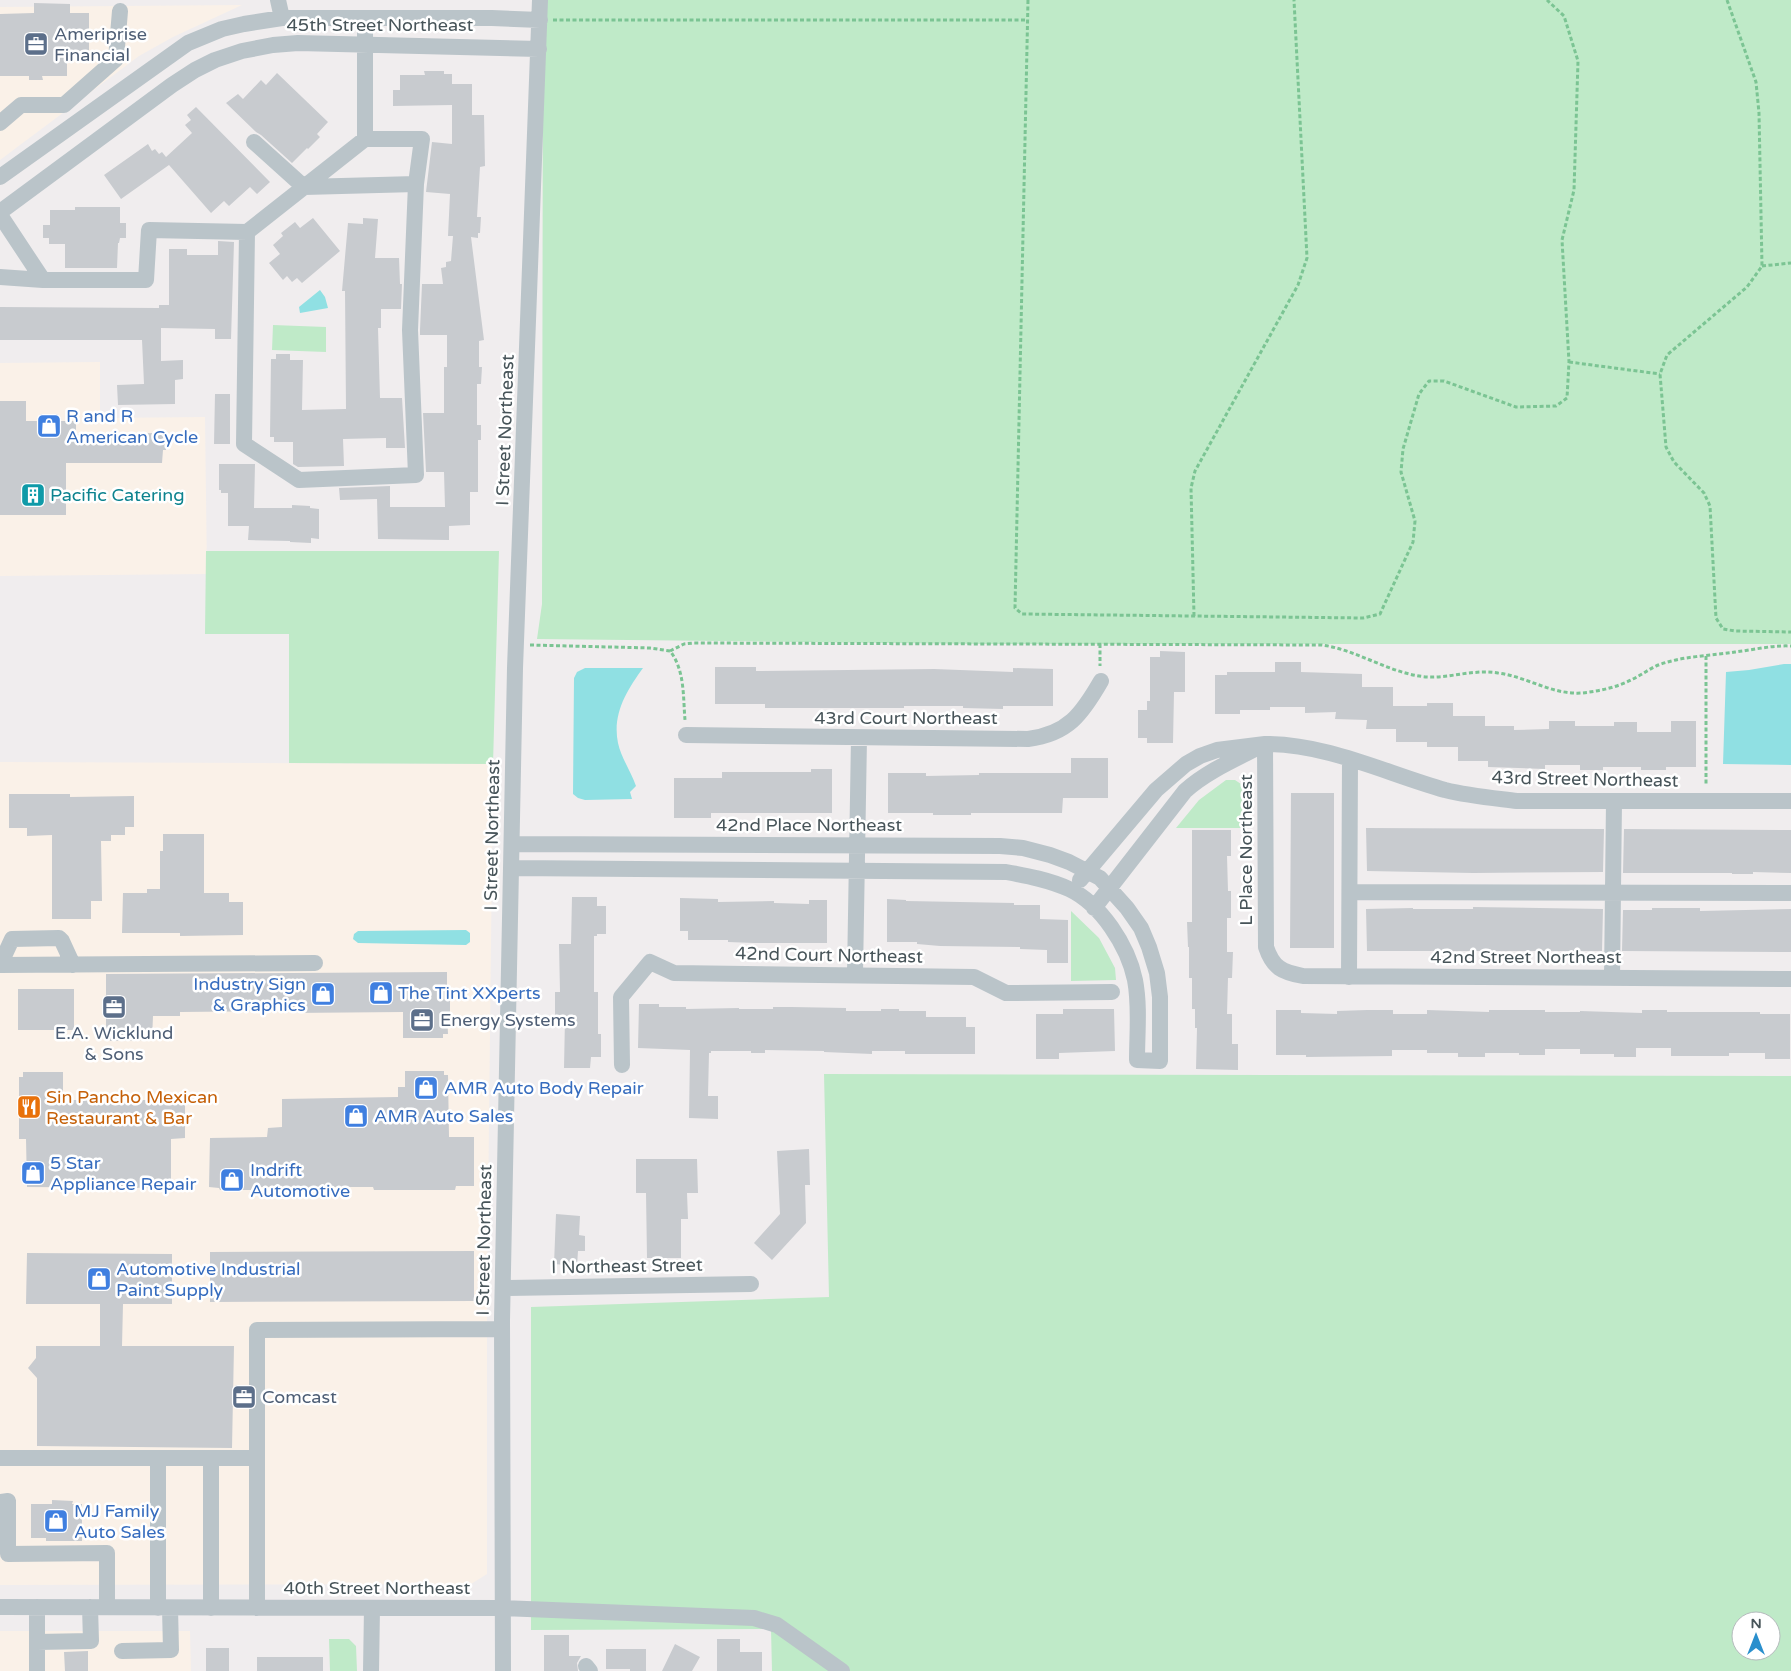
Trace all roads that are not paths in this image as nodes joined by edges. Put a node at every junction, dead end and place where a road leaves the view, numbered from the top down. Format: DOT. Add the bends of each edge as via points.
graph roads {
  1 [pos="278,0"];
  2 [pos="540,0"];
  3 [pos="120,11"];
  4 [pos="282,18"];
  5 [pos="365,18"];
  6 [pos="540,20"];
  7 [pos="364,44"];
  8 [pos="539,49"];
  9 [pos="64,105"];
  10 [pos="77,122"];
  11 [pos="0,123"];
  12 [pos="364,139"];
  13 [pos="254,142"];
  14 [pos="0,178"];
  15 [pos="416,184"];
  16 [pos="304,187"];
  17 [pos="0,212"];
  18 [pos="0,216"];
  19 [pos="247,232"];
  20 [pos="0,277"];
  21 [pos="43,280"];
  22 [pos="1101,681"];
  23 [pos="686,735"];
  24 [pos="859,738"];
  25 [pos="1265,744"];
  26 [pos="1350,759"];
  27 [pos="1614,801"];
  28 [pos="1791,801"];
  29 [pos="512,844"];
  30 [pos="857,845"];
  31 [pos="512,868"];
  32 [pos="857,871"];
  33 [pos="1099,880"];
  34 [pos="1350,892"];
  35 [pos="1613,893"];
  36 [pos="1791,893"];
  37 [pos="1084,899"];
  38 [pos="1269,956"];
  39 [pos="315,963"];
  40 [pos="0,965"];
  41 [pos="72,965"];
  42 [pos="855,974"];
  43 [pos="1349,976"];
  44 [pos="1612,978"];
  45 [pos="1791,978"];
  46 [pos="1112,992"];
  47 [pos="622,1065"];
  48 [pos="751,1284"];
  49 [pos="503,1288"];
  50 [pos="502,1329"];
  51 [pos="0,1458"];
  52 [pos="158,1458"];
  53 [pos="211,1458"];
  54 [pos="257,1458"];
  55 [pos="0,1502"];
  56 [pos="0,1607"];
  57 [pos="37,1607"];
  58 [pos="90,1607"];
  59 [pos="108,1607"];
  60 [pos="164,1608"];
  61 [pos="211,1608"];
  62 [pos="257,1608"];
  63 [pos="372,1608"];
  64 [pos="503,1608"];
  65 [pos="37,1642"];
  66 [pos="122,1651"];
  67 [pos="37,1671"];
  68 [pos="371,1671"];
  69 [pos="503,1671"];
  70 [pos="842,1671"];
  1 -- 4 [label="street"];
  2 -- 6 [label="street, I Street Northeast"];
  3 -- 9 [label="street" via="116,59"];
  4 -- 5 [label="street, 45th Street Northeast"];
  4 -- 10 [label="street, 45th Street Northeast" via="222,29 188,43"];
  5 -- 6 [label="street, 45th Street Northeast"];
  5 -- 7 [label="street"];
  6 -- 8 [label="street, I Street Northeast"];
  7 -- 8 [label="street, 45th Street Northeast"];
  7 -- 12 [label="street"];
  7 -- 17 [label="street, 45th Street Northeast" via="298,42 215,60 172,85"];
  8 -- 29 [label="street, I Street Northeast" via="516,645"];
  9 -- 10 [label="street"];
  9 -- 11 [label="street" via="21,105"];
  10 -- 14 [label="street, 45th Street Northeast"];
  12 -- 15 [label="street" via="422,139"];
  12 -- 16 [label="street"];
  13 -- 16 [label="street"];
  15 -- 16 [label="street"];
  15 -- 19 [label="street" via="410,330 416,475 299,480 244,444"];
  16 -- 19 [label="street"];
  18 -- 21 [label="street"];
  19 -- 21 [label="street" via="149,230 146,280"];
  20 -- 21 [label="street"];
  22 -- 24 [label="street, 43rd Court Northeast" via="1086,708 1058,731 1045,737"];
  23 -- 24 [label="street, 43rd Court Northeast"];
  24 -- 30 [label="street"];
  25 -- 26 [label="street, 43rd Street Northeast" via="1305,747"];
  25 -- 33 [label="street, 43rd Street Northeast" via="1194,783"];
  25 -- 33 [label="street, 43rd Street Northeast" via="1217,750 1186,764 1156,790"];
  25 -- 38 [label="street, L Place Northeast" via="1266,947"];
  26 -- 27 [label="street, 43rd Street Northeast" via="1447,790 1480,796 1517,801"];
  26 -- 34 [label="street"];
  27 -- 28 [label="street, 43rd Street Northeast"];
  27 -- 35 [label="street"];
  29 -- 30 [label="street, 42nd Place Northeast"];
  29 -- 31 [label="street, I Street Northeast"];
  30 -- 32 [label="street"];
  30 -- 33 [label="street, 42nd Place Northeast" via="1023,848 1050,855"];
  31 -- 32 [label="street"];
  31 -- 49 [label="street, I Street Northeast"];
  32 -- 37 [label="street" via="1006,872 1039,878"];
  32 -- 42 [label="street"];
  33 -- 37 [label="street, 43rd Street Northeast"];
  33 -- 37 [label="street, 43rd Street Northeast"];
  33 -- 37 [label="street" via="1127,908 1150,947 1160,997 1160,1061 1137,1060 1135,979 1118,936"];
  34 -- 35 [label="street"];
  34 -- 43 [label="street"];
  35 -- 36 [label="street"];
  35 -- 44 [label="street"];
  38 -- 43 [label="street, 42nd Street Northeast" via="1287,973"];
  39 -- 41 [label="street"];
  40 -- 41 [label="street"];
  40 -- 41 [label="street" via="12,939 59,938"];
  42 -- 46 [label="street, 42nd Court Northeast" via="974,977 1006,993"];
  42 -- 47 [label="street, 42nd Court Northeast" via="674,973 650,962 621,997"];
  43 -- 44 [label="street, 42nd Street Northeast"];
  44 -- 45 [label="street, 42nd Street Northeast"];
  48 -- 49 [label="street, I Northeast Street"];
  49 -- 50 [label="street, I Street Northeast"];
  50 -- 54 [label="street" via="257,1330"];
  50 -- 64 [label="street, I Street Northeast"];
  51 -- 52 [label="street"];
  52 -- 53 [label="street"];
  52 -- 60 [label="street"];
  53 -- 54 [label="street"];
  53 -- 61 [label="street"];
  54 -- 62 [label="street"];
  55 -- 59 [label="street" via="8,1502 8,1554 107,1553"];
  56 -- 57 [label="street, 40th Street Northeast"];
  57 -- 58 [label="street, 40th Street Northeast"];
  57 -- 65 [label="street"];
  58 -- 59 [label="street, 40th Street Northeast"];
  58 -- 65 [label="street" via="91,1641"];
  59 -- 60 [label="street, 40th Street Northeast"];
  60 -- 61 [label="street, 40th Street Northeast"];
  60 -- 66 [label="street" via="171,1650"];
  61 -- 62 [label="street, 40th Street Northeast"];
  62 -- 63 [label="street, 40th Street Northeast"];
  63 -- 64 [label="street, 40th Street Northeast"];
  63 -- 68 [label="street"];
  64 -- 69 [label="street, I Street Northeast"];
  64 -- 70 [label="street, 40th Street Northeast" via="754,1618 777,1625"];
  65 -- 67 [label="street"];
}
